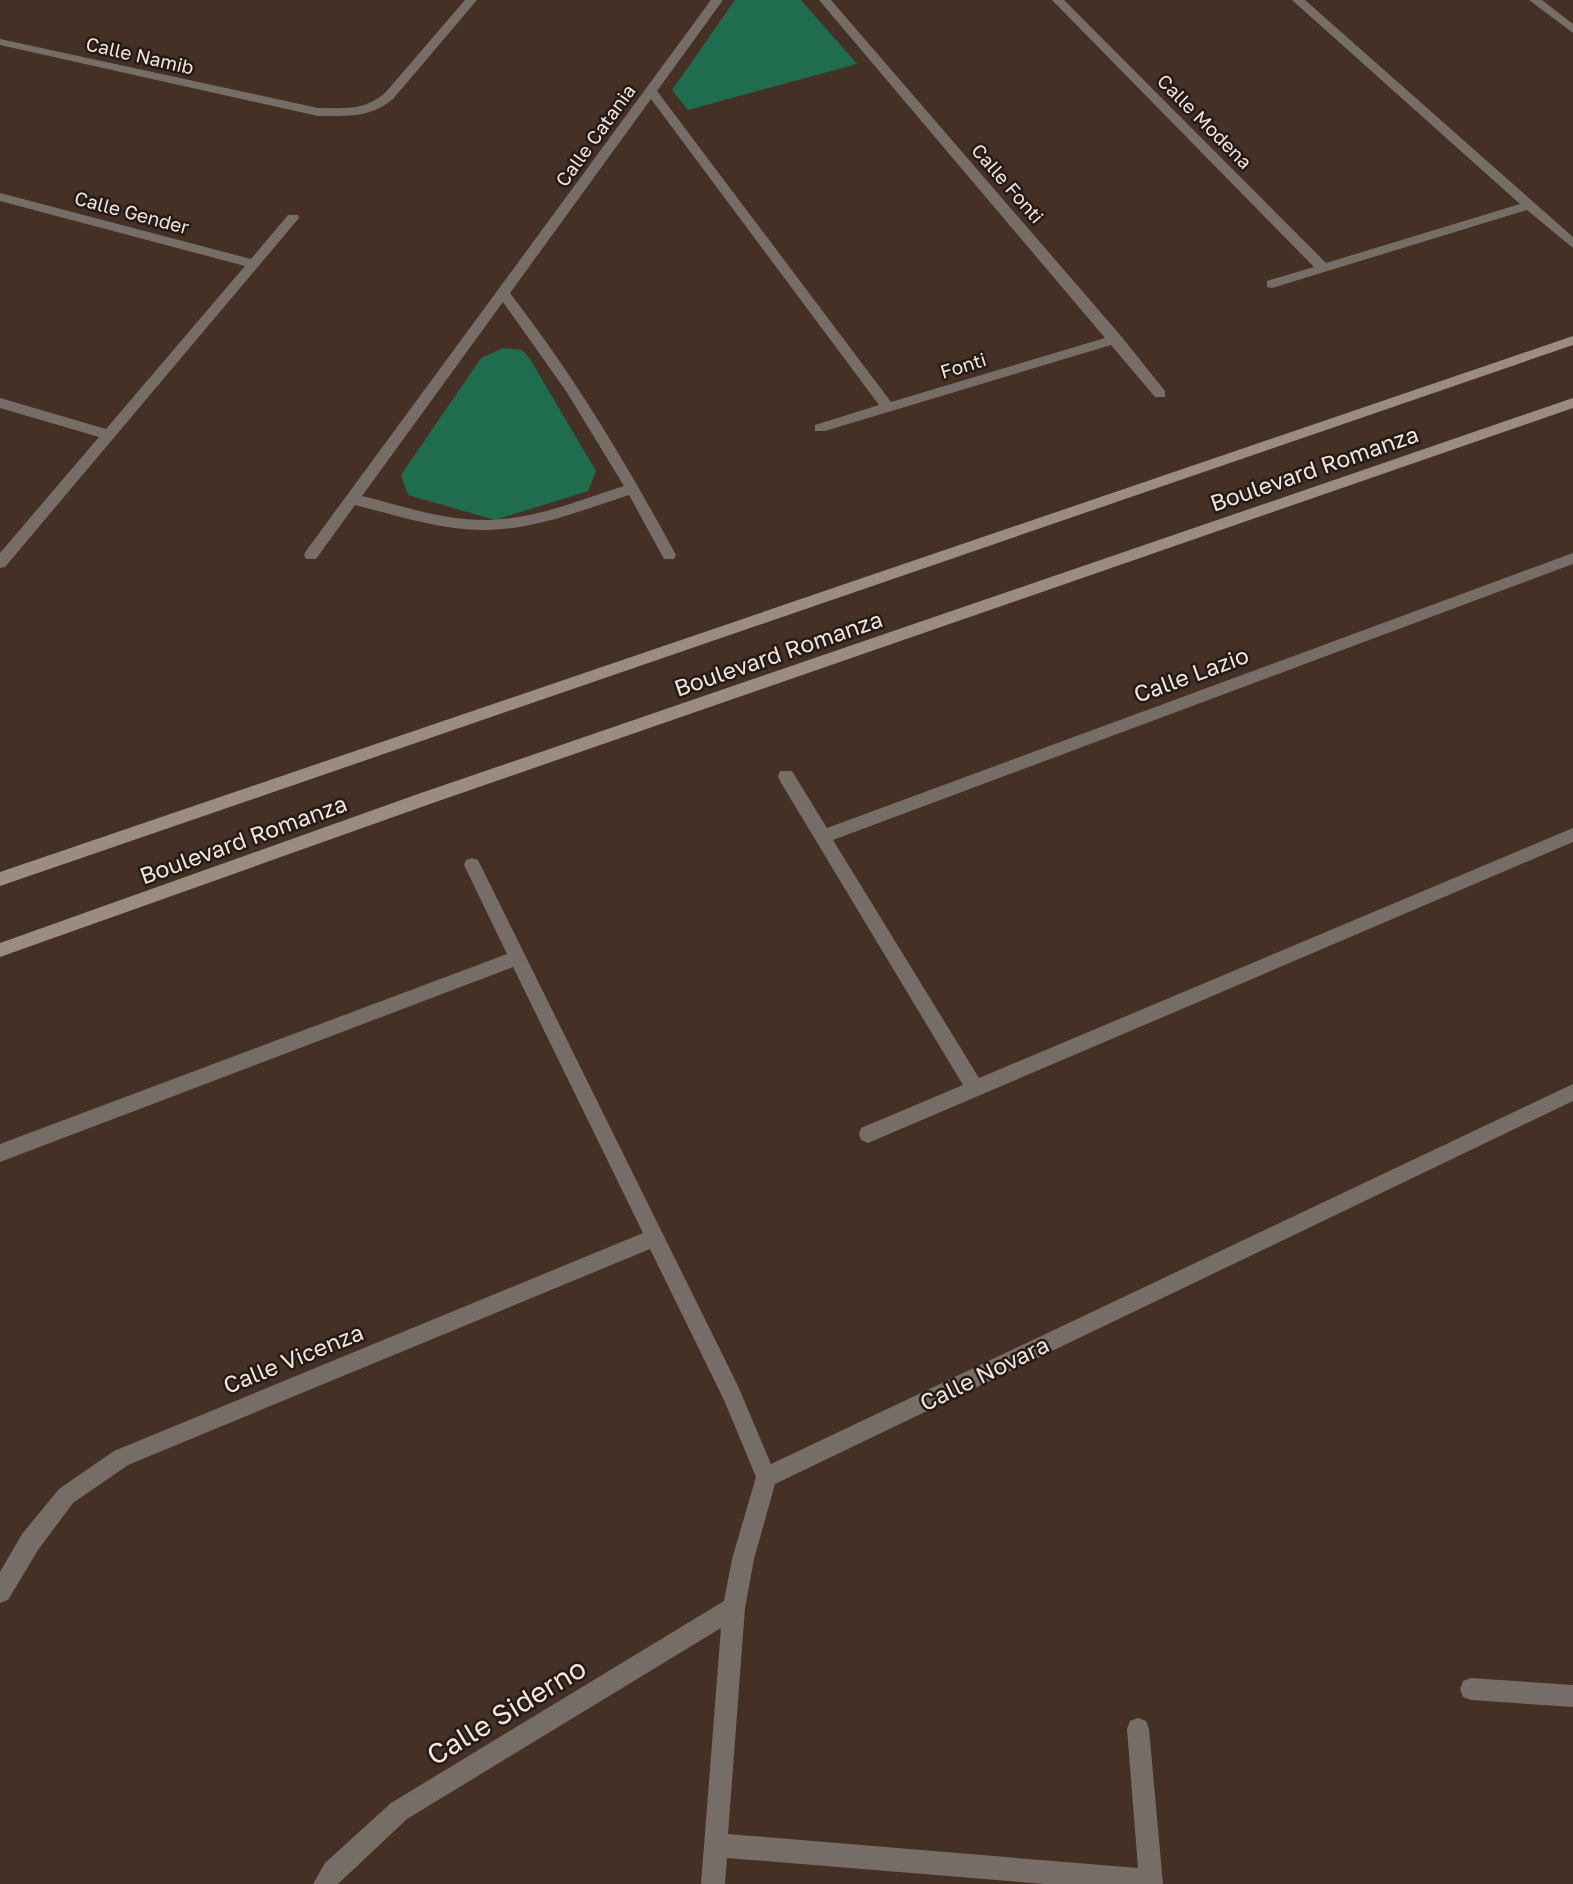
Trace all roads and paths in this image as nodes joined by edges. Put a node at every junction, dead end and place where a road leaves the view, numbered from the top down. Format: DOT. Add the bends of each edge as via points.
graph roads {
  1 [pos="471,0"];
  2 [pos="717,0"];
  3 [pos="825,0"];
  4 [pos="1058,0"];
  5 [pos="1298,0"];
  6 [pos="1535,0"];
  7 [pos="1573,30"];
  8 [pos="0,42"];
  9 [pos="651,91"];
  10 [pos="0,197"];
  11 [pos="1527,206"];
  12 [pos="293,218"];
  13 [pos="1573,244"];
  14 [pos="254,264"];
  15 [pos="1324,269"];
  16 [pos="1272,284"];
  17 [pos="503,293"];
  18 [pos="1116,339"];
  19 [pos="1573,340"];
  20 [pos="1160,394"];
  21 [pos="0,403"];
  22 [pos="1573,403"];
  23 [pos="888,408"];
  24 [pos="820,428"];
  25 [pos="109,435"];
  26 [pos="634,488"];
  27 [pos="352,499"];
  28 [pos="311,555"];
  29 [pos="669,555"];
  30 [pos="1573,558"];
  31 [pos="0,562"];
  32 [pos="786,776"];
  33 [pos="1573,835"];
  34 [pos="825,836"];
  35 [pos="472,865"];
  36 [pos="0,879"];
  37 [pos="0,950"];
  38 [pos="517,958"];
  39 [pos="975,1089"];
  40 [pos="1573,1092"];
  41 [pos="868,1134"];
  42 [pos="0,1153"];
  43 [pos="654,1238"];
  44 [pos="766,1477"];
  45 [pos="0,1592"];
  46 [pos="734,1608"];
  47 [pos="1471,1689"];
  48 [pos="1573,1696"];
  49 [pos="1138,1729"];
  50 [pos="717,1845"];
  51 [pos="1151,1882"];
  52 [pos="325,1884"];
  53 [pos="713,1884"];
  1 -- 8 [label="street, Calle Namib" via="390,96 377,106 337,114"];
  2 -- 9 [label="street, Calle Catania"];
  3 -- 18 [label="street, Calle Fonti"];
  4 -- 15 [label="street, Calle Modena"];
  5 -- 11 [label="street"];
  6 -- 7 [label="street"];
  9 -- 17 [label="street, Calle Catania"];
  9 -- 23 [label="street"];
  10 -- 14 [label="street, Calle Gender"];
  11 -- 13 [label="street"];
  11 -- 15 [label="street"];
  12 -- 14 [label="street"];
  14 -- 25 [label="street"];
  15 -- 16 [label="street"];
  17 -- 26 [label="street" via="549,353"];
  17 -- 27 [label="street, Calle Catania"];
  18 -- 20 [label="street, Calle Fonti"];
  18 -- 23 [label="street, Fonti"];
  19 -- 36 [label="main road, Boulevard Romanza"];
  21 -- 25 [label="street"];
  22 -- 37 [label="main road, Boulevard Romanza"];
  23 -- 24 [label="street, Fonti"];
  25 -- 31 [label="street"];
  26 -- 27 [label="street" via="535,520 487,525"];
  26 -- 29 [label="street"];
  27 -- 28 [label="street, Calle Catania"];
  30 -- 34 [label="street, Calle Lazio"];
  32 -- 34 [label="street"];
  33 -- 39 [label="street"];
  34 -- 39 [label="street"];
  35 -- 38 [label="street"];
  38 -- 42 [label="street"];
  38 -- 43 [label="street"];
  39 -- 41 [label="street"];
  40 -- 44 [label="street, Calle Novara"];
  43 -- 44 [label="street" via="731,1393"];
  43 -- 45 [label="street, Calle Vicenza" via="121,1458 66,1496 30,1542"];
  44 -- 46 [label="street"];
  46 -- 50 [label="street"];
  46 -- 52 [label="street, Calle Siderno" via="398,1811 333,1871"];
  47 -- 48 [label="street"];
  49 -- 51 [label="street"];
  50 -- 51 [label="street"];
  50 -- 53 [label="street"];
}
